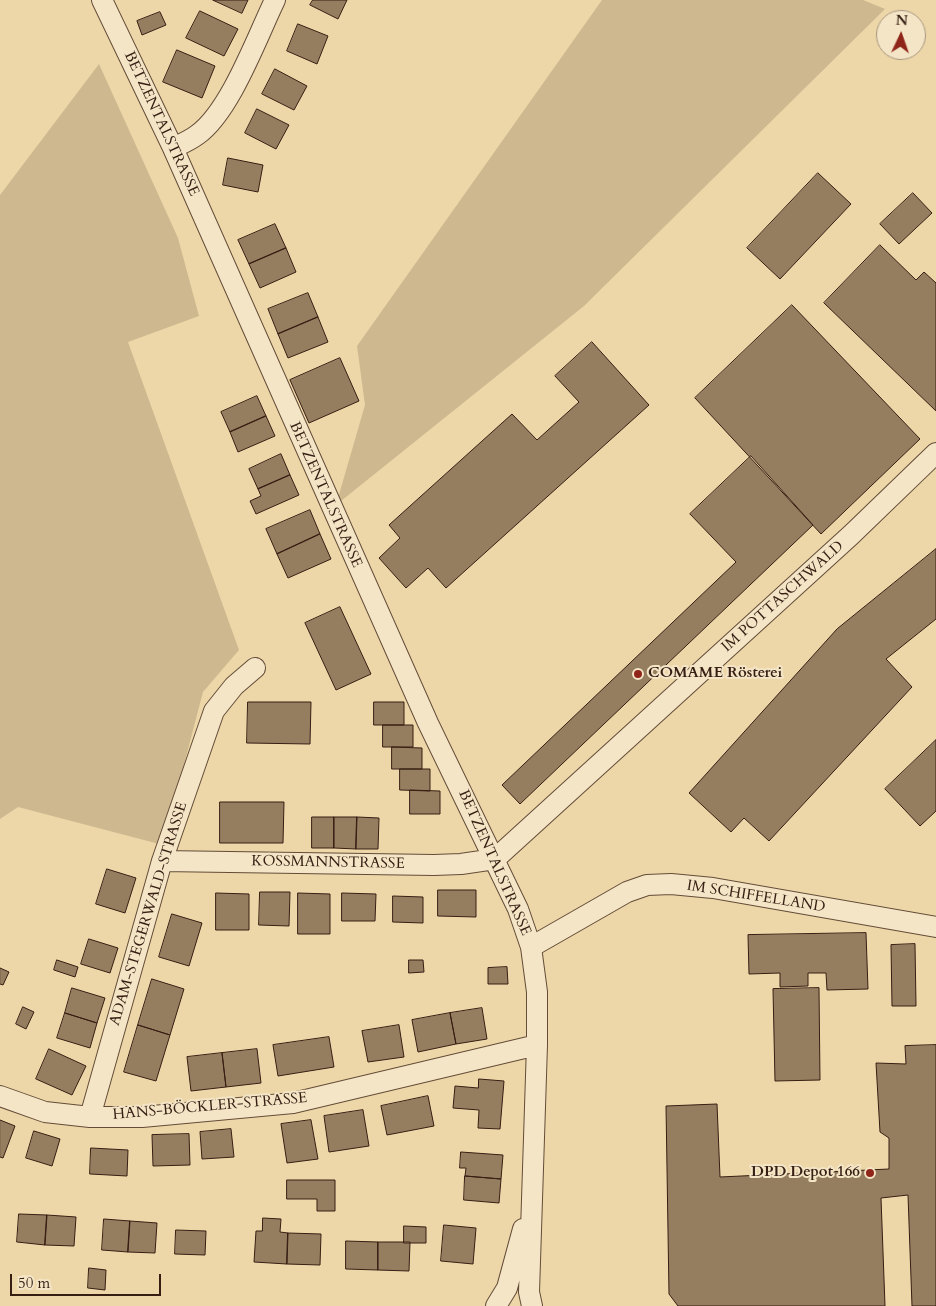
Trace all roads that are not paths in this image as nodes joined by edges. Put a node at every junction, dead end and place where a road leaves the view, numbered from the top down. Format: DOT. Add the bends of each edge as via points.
graph roads {
  1 [pos="102,0"];
  2 [pos="275,0"];
  3 [pos="173,148"];
  4 [pos="936,453"];
  5 [pos="255,668"];
  6 [pos="495,859"];
  7 [pos="162,860"];
  8 [pos="936,927"];
  9 [pos="531,947"];
  10 [pos="537,1045"];
  11 [pos="0,1096"];
  12 [pos="90,1117"];
  13 [pos="532,1198"];
  14 [pos="496,1306"];
  15 [pos="532,1306"];
  1 -- 3 [label="street, BETZENTALSTRASSE"];
  2 -- 3 [label="street" via="230,93 198,135"];
  3 -- 6 [label="street, BETZENTALSTRASSE" via="428,723"];
  4 -- 6 [label="street, IM POTTASCHWALD" via="851,535"];
  5 -- 7 [label="street, ADAM-STEGERWALD-STRASSE" via="234,686 214,711"];
  6 -- 7 [label="street, KOSSMANNSTRASSE" via="434,865"];
  6 -- 9 [label="street, BETZENTALSTRASSE"];
  7 -- 12 [label="street, ADAM-STEGERWALD-STRASSE"];
  8 -- 9 [label="street, IM SCHIFFELLAND" via="713,888 647,885 628,892"];
  9 -- 10 [label="street, BETZENTALSTRASSE"];
  10 -- 12 [label="street, HANS-BÖCKLER-STRASSE" via="293,1103 142,1117"];
  10 -- 13 [label="street, BETZENTALSTRASSE"];
  11 -- 12 [label="street, HANS-BÖCKLER-STRASSE" via="45,1112"];
  13 -- 14 [label="street" via="506,1288"];
  13 -- 15 [label="street" via="529,1292"];
}
